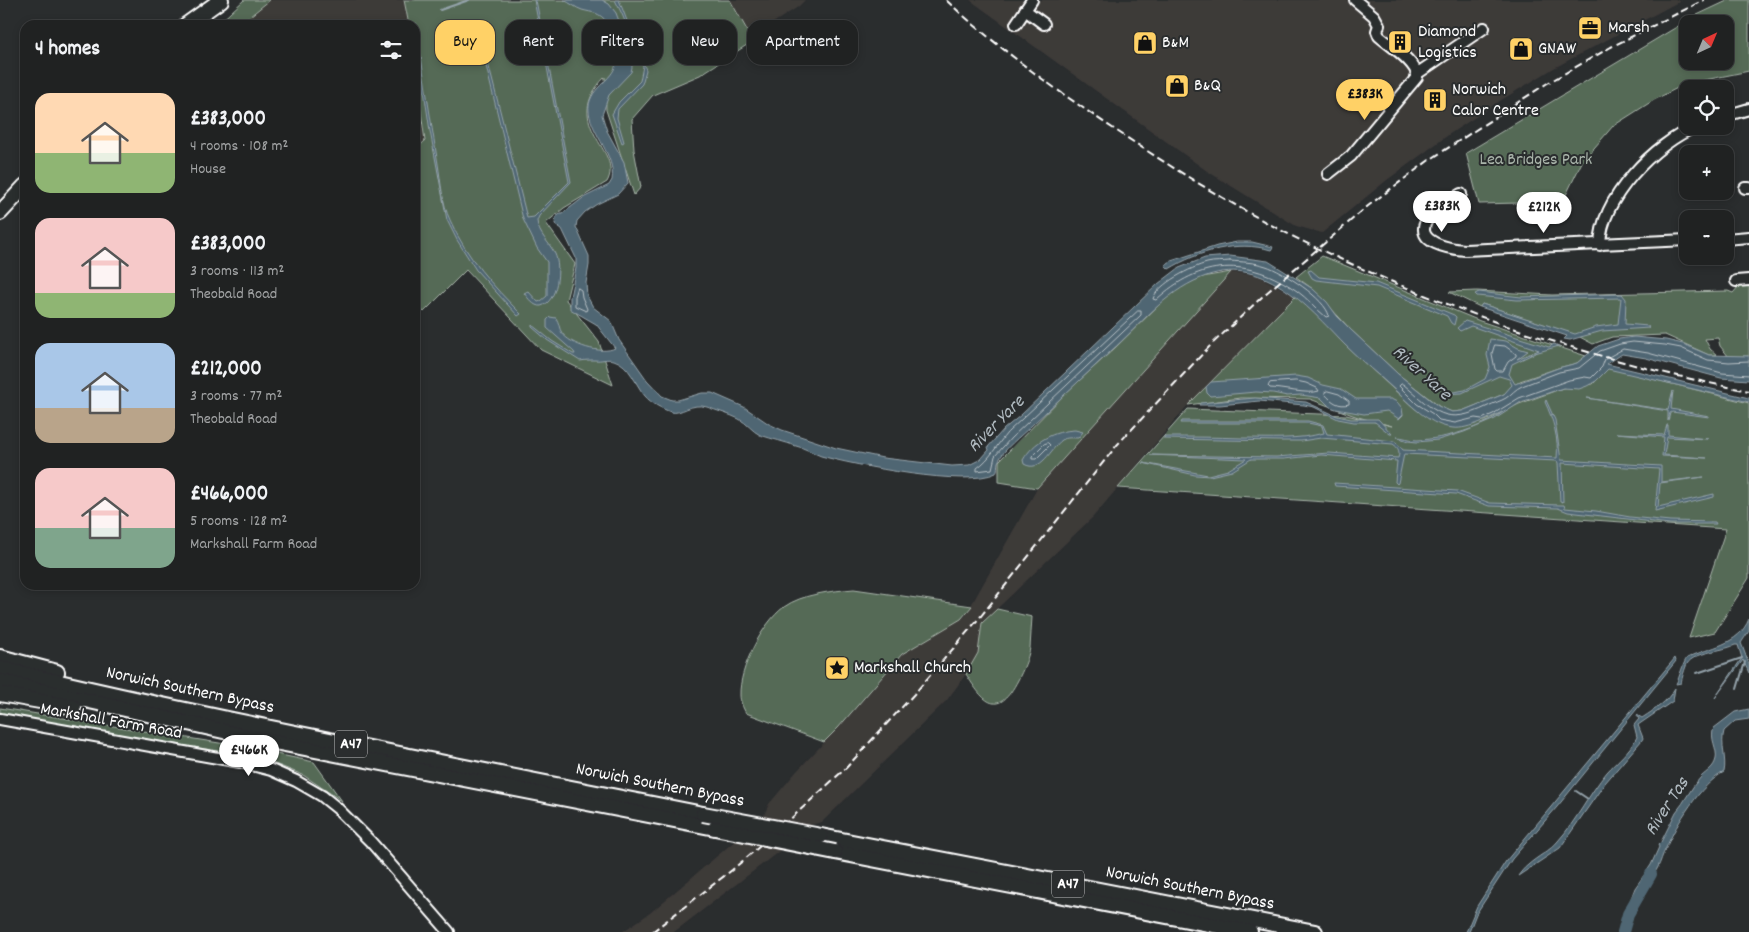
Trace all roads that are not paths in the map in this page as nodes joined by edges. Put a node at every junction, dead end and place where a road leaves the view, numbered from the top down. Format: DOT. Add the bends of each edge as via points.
graph roads {
  1 [pos="221,0"];
  2 [pos="229,0"];
  3 [pos="1032,0"];
  4 [pos="1355,0"];
  5 [pos="1025,10"];
  6 [pos="193,20"];
  7 [pos="207,20"];
  8 [pos="1016,24"];
  9 [pos="1044,24"];
  10 [pos="1484,28"];
  11 [pos="1418,73"];
  12 [pos="1749,109"];
  13 [pos="1734,113"];
  14 [pos="1679,135"];
  15 [pos="1328,174"];
  16 [pos="20,191"];
  17 [pos="1454,195"];
  18 [pos="0,213"];
  19 [pos="1749,237"];
  20 [pos="1734,238"];
  21 [pos="1679,241"];
  22 [pos="1600,245"];
  23 [pos="1749,280"];
  24 [pos="1736,282"];
  25 [pos="0,658"];
  26 [pos="0,668"];
  27 [pos="0,682"];
  28 [pos="0,694"];
  29 [pos="0,719"];
  30 [pos="317,738"];
  31 [pos="264,740"];
  32 [pos="449,932"];
  33 [pos="1250,932"];
  34 [pos="1314,932"];
  1 -- 6 [label="highway"];
  2 -- 7 [label="highway"];
  3 -- 5 [label="street"];
  4 -- 11 [label="street" via="1377,20 1379,36"];
  5 -- 8 [label="street"];
  5 -- 9 [label="street"];
  10 -- 11 [label="street"];
  11 -- 15 [label="street" via="1416,80 1351,156"];
  12 -- 13 [label="street"];
  14 -- 22 [label="street" via="1662,147 1616,196"];
  16 -- 18 [label="highway"];
  17 -- 22 [label="street" via="1424,226 1427,237 1443,247 1476,250"];
  19 -- 20 [label="street"];
  21 -- 22 [label="street"];
  23 -- 24 [label="street"];
  25 -- 30 [label="highway, A47"];
  26 -- 30 [label="highway, Norwich Southern Bypass / A47"];
  27 -- 31 [label="highway, Norwich Southern Bypass / A47"];
  28 -- 31 [label="highway, A47"];
  29 -- 32 [label="street, Markshall Farm Road" via="240,762 296,781 322,796 357,828"];
  30 -- 34 [label="highway, Norwich Southern Bypass / A47, bridge"];
  31 -- 33 [label="highway, Norwich Southern Bypass / A47, bridge"];
}
